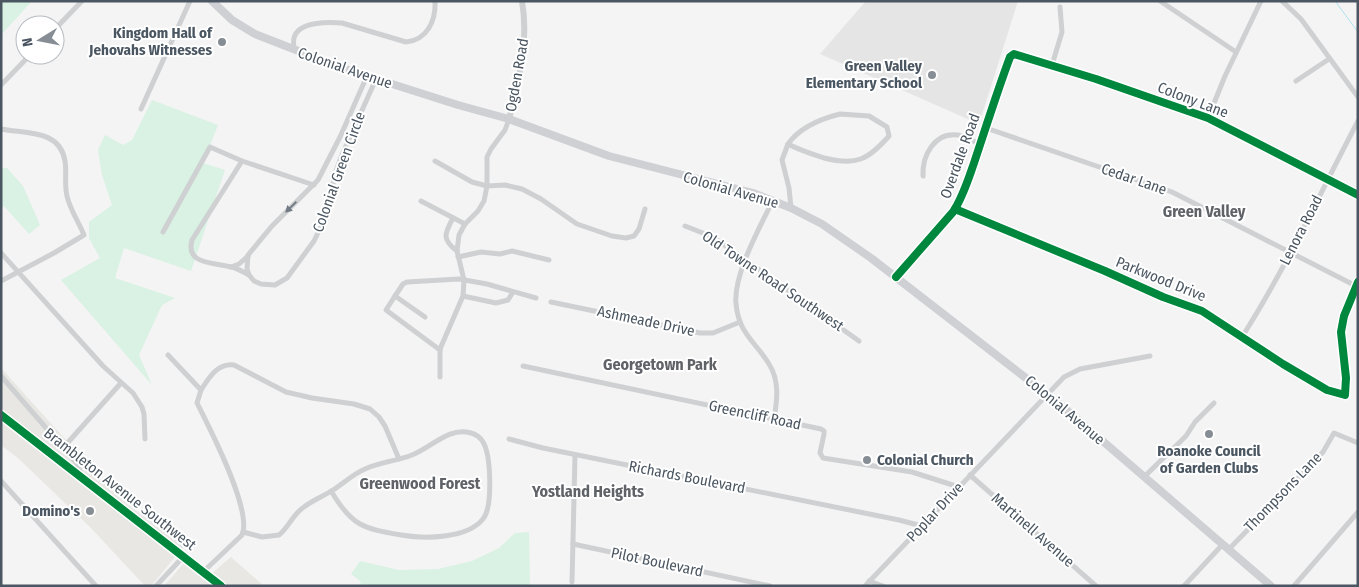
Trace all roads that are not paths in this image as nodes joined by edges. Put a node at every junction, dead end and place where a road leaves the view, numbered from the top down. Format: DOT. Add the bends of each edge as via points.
graph roads {
  1 [pos="82,1"];
  2 [pos="190,1"];
  3 [pos="212,1"];
  4 [pos="435,1"];
  5 [pos="522,1"];
  6 [pos="1160,1"];
  7 [pos="1261,1"];
  8 [pos="1282,1"];
  9 [pos="1060,7"];
  10 [pos="65,19"];
  11 [pos="294,50"];
  12 [pos="1236,52"];
  13 [pos="1010,57"];
  14 [pos="1329,59"];
  15 [pos="20,65"];
  16 [pos="1052,65"];
  17 [pos="367,76"];
  18 [pos="376,80"];
  19 [pos="1296,82"];
  20 [pos="1,85"];
  21 [pos="1358,97"];
  22 [pos="141,109"];
  23 [pos="1208,118"];
  24 [pos="509,119"];
  25 [pos="1358,121"];
  26 [pos="986,128"];
  27 [pos="1,129"];
  28 [pos="788,144"];
  29 [pos="980,144"];
  30 [pos="242,161"];
  31 [pos="435,161"];
  32 [pos="923,176"];
  33 [pos="1327,180"];
  34 [pos="314,185"];
  35 [pos="487,186"];
  36 [pos="1358,196"];
  37 [pos="773,200"];
  38 [pos="421,201"];
  39 [pos="791,208"];
  40 [pos="645,209"];
  41 [pos="955,209"];
  42 [pos="453,218"];
  43 [pos="465,224"];
  44 [pos="685,226"];
  45 [pos="163,232"];
  46 [pos="1290,252"];
  47 [pos="1,253"];
  48 [pos="457,254"];
  49 [pos="248,255"];
  50 [pos="549,260"];
  51 [pos="746,261"];
  52 [pos="231,267"];
  53 [pos="19,272"];
  54 [pos="249,275"];
  55 [pos="896,277"];
  56 [pos="464,280"];
  57 [pos="1,281"];
  58 [pos="1357,284"];
  59 [pos="513,292"];
  60 [pos="395,296"];
  61 [pos="463,296"];
  62 [pos="536,298"];
  63 [pos="551,302"];
  64 [pos="425,317"];
  65 [pos="740,322"];
  66 [pos="1242,337"];
  67 [pos="859,341"];
  68 [pos="440,350"];
  69 [pos="168,355"];
  70 [pos="1150,356"];
  71 [pos="523,366"];
  72 [pos="1,376"];
  73 [pos="440,377"];
  74 [pos="121,382"];
  75 [pos="201,390"];
  76 [pos="1047,394"];
  77 [pos="1214,403"];
  78 [pos="1,415"];
  79 [pos="774,420"];
  80 [pos="145,439"];
  81 [pos="509,439"];
  82 [pos="1358,443"];
  83 [pos="63,448"];
  84 [pos="575,455"];
  85 [pos="399,459"];
  86 [pos="970,475"];
  87 [pos="82,476"];
  88 [pos="1144,477"];
  89 [pos="1,481"];
  90 [pos="959,487"];
  91 [pos="331,491"];
  92 [pos="1358,512"];
  93 [pos="922,526"];
  94 [pos="243,532"];
  95 [pos="573,544"];
  96 [pos="1226,547"];
  97 [pos="183,557"];
  98 [pos="203,572"];
  99 [pos="869,581"];
  100 [pos="572,582"];
  101 [pos="746,583"];
  102 [pos="96,586"];
  103 [pos="156,586"];
  104 [pos="221,586"];
  105 [pos="770,586"];
  106 [pos="865,586"];
  107 [pos="883,586"];
  108 [pos="1096,586"];
  109 [pos="1184,586"];
  110 [pos="1272,586"];
  111 [pos="1294,586"];
  1 -- 10 [label="street"];
  2 -- 22 [label="street"];
  3 -- 11 [label="main road, Colonial Avenue" via="232,20 255,34"];
  4 -- 11 [label="street" via="432,23 412,42 342,23 322,23 298,31 294,36"];
  5 -- 24 [label="street, Ogden Road" via="524,55"];
  6 -- 12 [label="street"];
  7 -- 12 [label="street"];
  8 -- 14 [label="street" via="1301,19"];
  9 -- 16 [label="street" via="1062,32"];
  11 -- 17 [label="main road, Colonial Avenue"];
  12 -- 23 [label="street"];
  13 -- 16 [label="street, Colony Lane" via="1017,53"];
  13 -- 26 [label="street, Overdale Road"];
  14 -- 19 [label="street"];
  14 -- 21 [label="street"];
  15 -- 20 [label="street"];
  16 -- 23 [label="street, Colony Lane"];
  17 -- 18 [label="main road, Colonial Avenue"];
  17 -- 34 [label="street, Colonial Green Circle"];
  18 -- 24 [label="main road, Colonial Avenue"];
  18 -- 54 [label="street, Colonial Green Circle" via="350,134 336,171 326,216 309,248 292,273 281,282 261,284"];
  23 -- 33 [label="street, Colony Lane"];
  24 -- 35 [label="street" via="487,157"];
  24 -- 37 [label="main road, Colonial Avenue" via="609,156"];
  25 -- 33 [label="street, Lenora Road"];
  26 -- 29 [label="street, Overdale Road"];
  26 -- 46 [label="street, Cedar Lane" via="1172,192"];
  27 -- 53 [label="street" via="42,135 60,147 65,158 68,201 84,235"];
  28 -- 28 [label="street" via="813,155 847,163 867,157 889,136 882,123 869,116 840,114 808,126"];
  28 -- 39 [label="street" via="782,160"];
  29 -- 32 [label="street" via="958,135 942,137 926,156"];
  29 -- 41 [label="street, Overdale Road"];
  30 -- 34 [label="street"];
  30 -- 45 [label="street" via="210,147"];
  30 -- 52 [label="street, Colonial Green Circle" via="190,248 198,259"];
  31 -- 35 [label="street" via="472,182"];
  33 -- 36 [label="street, Colony Lane"];
  33 -- 46 [label="street, Lenora Road"];
  34 -- 49 [label="street, Colonial Green Circle, one-way"];
  35 -- 40 [label="street" via="522,189 577,224 626,238 636,234"];
  35 -- 43 [label="street" via="481,207"];
  37 -- 39 [label="main road, Colonial Avenue"];
  37 -- 51 [label="street"];
  38 -- 42 [label="street"];
  39 -- 55 [label="main road, Colonial Avenue" via="840,235"];
  41 -- 55 [label="street, Overdale Road"];
  41 -- 66 [label="street, Parkwood Drive" via="1163,297 1202,310"];
  42 -- 43 [label="street"];
  42 -- 48 [label="street" via="446,237"];
  43 -- 48 [label="street" via="459,235"];
  44 -- 51 [label="street, Old Towne Road Southwest" via="713,237"];
  46 -- 58 [label="street, Cedar Lane"];
  46 -- 66 [label="street, Lenora Road"];
  47 -- 53 [label="street"];
  48 -- 50 [label="street" via="512,251"];
  48 -- 56 [label="street"];
  49 -- 52 [label="street, Colonial Green Circle"];
  49 -- 54 [label="street"];
  51 -- 65 [label="street" via="736,295"];
  51 -- 67 [label="street, Old Towne Road Southwest"];
  52 -- 54 [label="street, Colonial Green Circle"];
  53 -- 57 [label="street"];
  53 -- 74 [label="street"];
  55 -- 76 [label="main road, Colonial Avenue"];
  56 -- 59 [label="street"];
  56 -- 60 [label="street" via="407,282"];
  56 -- 61 [label="street"];
  58 -- 66 [label="street, Parkwood Drive" via="1341,332 1345,395 1327,390"];
  59 -- 61 [label="street" via="508,300 496,303"];
  59 -- 62 [label="street"];
  60 -- 64 [label="street"];
  60 -- 68 [label="street" via="386,310"];
  61 -- 68 [label="street"];
  63 -- 65 [label="street, Ashmeade Drive" via="700,333 713,333"];
  65 -- 79 [label="street" via="773,372 777,392"];
  68 -- 73 [label="street"];
  69 -- 75 [label="street"];
  70 -- 76 [label="street, Poplar Drive" via="1080,369 1064,377"];
  71 -- 79 [label="street, Greencliff Road"];
  72 -- 83 [label="street"];
  74 -- 80 [label="street" via="142,407"];
  74 -- 83 [label="street"];
  75 -- 85 [label="street" via="219,368 227,364 286,392 364,407 379,417"];
  75 -- 94 [label="street" via="197,403 238,495"];
  76 -- 86 [label="street, Poplar Drive"];
  76 -- 88 [label="main road, Colonial Avenue"];
  77 -- 88 [label="street"];
  78 -- 87 [label="main road, Brambleton Avenue Southwest"];
  79 -- 90 [label="street, Greencliff Road" via="824,431 820,452 823,458 912,472"];
  81 -- 84 [label="street, Richards Boulevard"];
  82 -- 96 [label="street, Thompsons Lane" via="1334,433 1311,465"];
  83 -- 87 [label="street" via="78,465"];
  84 -- 93 [label="street, Richards Boulevard"];
  84 -- 95 [label="street"];
  85 -- 91 [label="street" via="359,471"];
  85 -- 91 [label="street" via="454,433 466,432 477,436 486,450 490,489 489,506 482,521 462,532 416,538 373,529 351,520"];
  86 -- 90 [label="street, Poplar Drive"];
  86 -- 108 [label="street, Martinell Avenue"];
  87 -- 97 [label="main road, Brambleton Avenue Southwest"];
  88 -- 96 [label="main road, Colonial Avenue"];
  89 -- 102 [label="street"];
  90 -- 93 [label="street, Poplar Drive"];
  91 -- 94 [label="street" via="304,506 279,535 262,537"];
  92 -- 111 [label="street"];
  93 -- 99 [label="street, Poplar Drive"];
  94 -- 98 [label="street"];
  95 -- 100 [label="street"];
  95 -- 101 [label="street, Pilot Boulevard"];
  96 -- 109 [label="street, Thompsons Lane"];
  96 -- 110 [label="main road, Colonial Avenue"];
  97 -- 98 [label="main road, Brambleton Avenue Southwest"];
  97 -- 103 [label="street"];
  98 -- 104 [label="main road, Brambleton Avenue Southwest"];
  99 -- 106 [label="street, Poplar Drive"];
  99 -- 107 [label="street"];
  101 -- 105 [label="street, Pilot Boulevard"];
}
